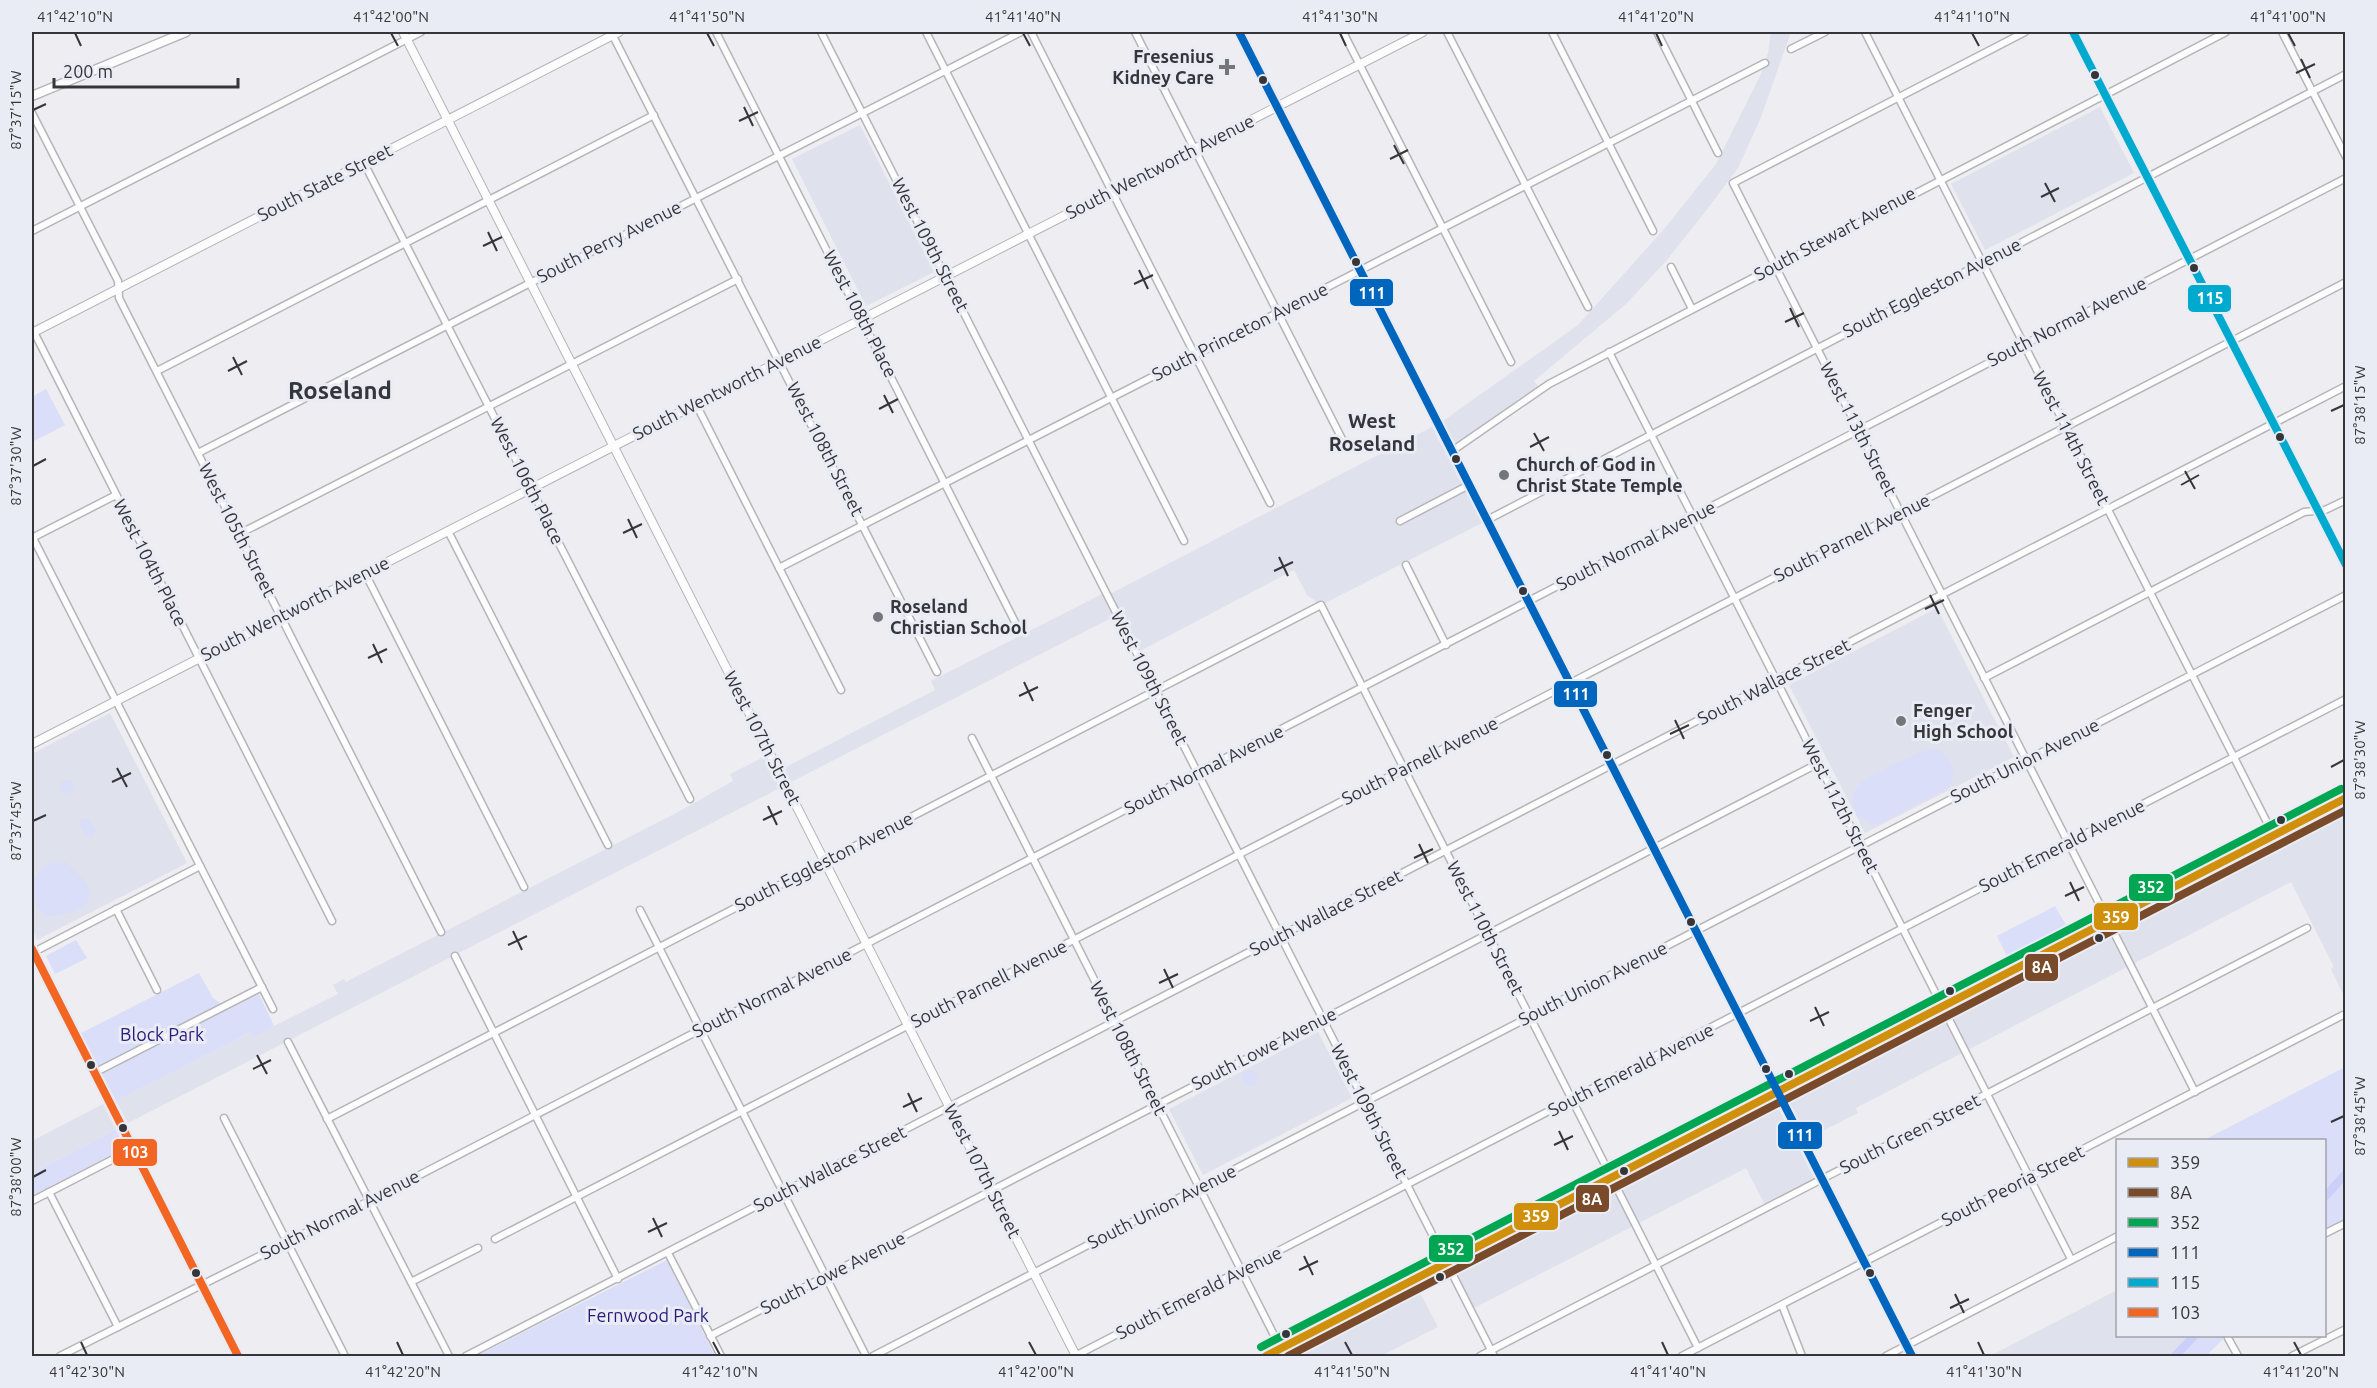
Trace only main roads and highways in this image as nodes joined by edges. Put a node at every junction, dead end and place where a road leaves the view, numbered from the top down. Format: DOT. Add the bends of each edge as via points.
graph roads {
  1 [pos="186,32"];
  2 [pos="1239,32"];
  3 [pos="32,96"];
  4 [pos="2346,798"];
  5 [pos="2346,808"];
  6 [pos="2276,839"];
  7 [pos="32,952"];
  8 [pos="1780,1096"];
  9 [pos="1284,1354"];
  10 [pos="238,1356"];
  11 [pos="1266,1356"];
  12 [pos="1912,1356"];
  1 -- 3 [label="main road"];
  2 -- 8 [label="main road"];
  4 -- 6 [label="main road"];
  5 -- 6 [label="main road"];
  6 -- 8 [label="main road"];
  7 -- 10 [label="main road"];
  8 -- 9 [label="main road"];
  8 -- 12 [label="main road"];
  9 -- 11 [label="main road"];
}
